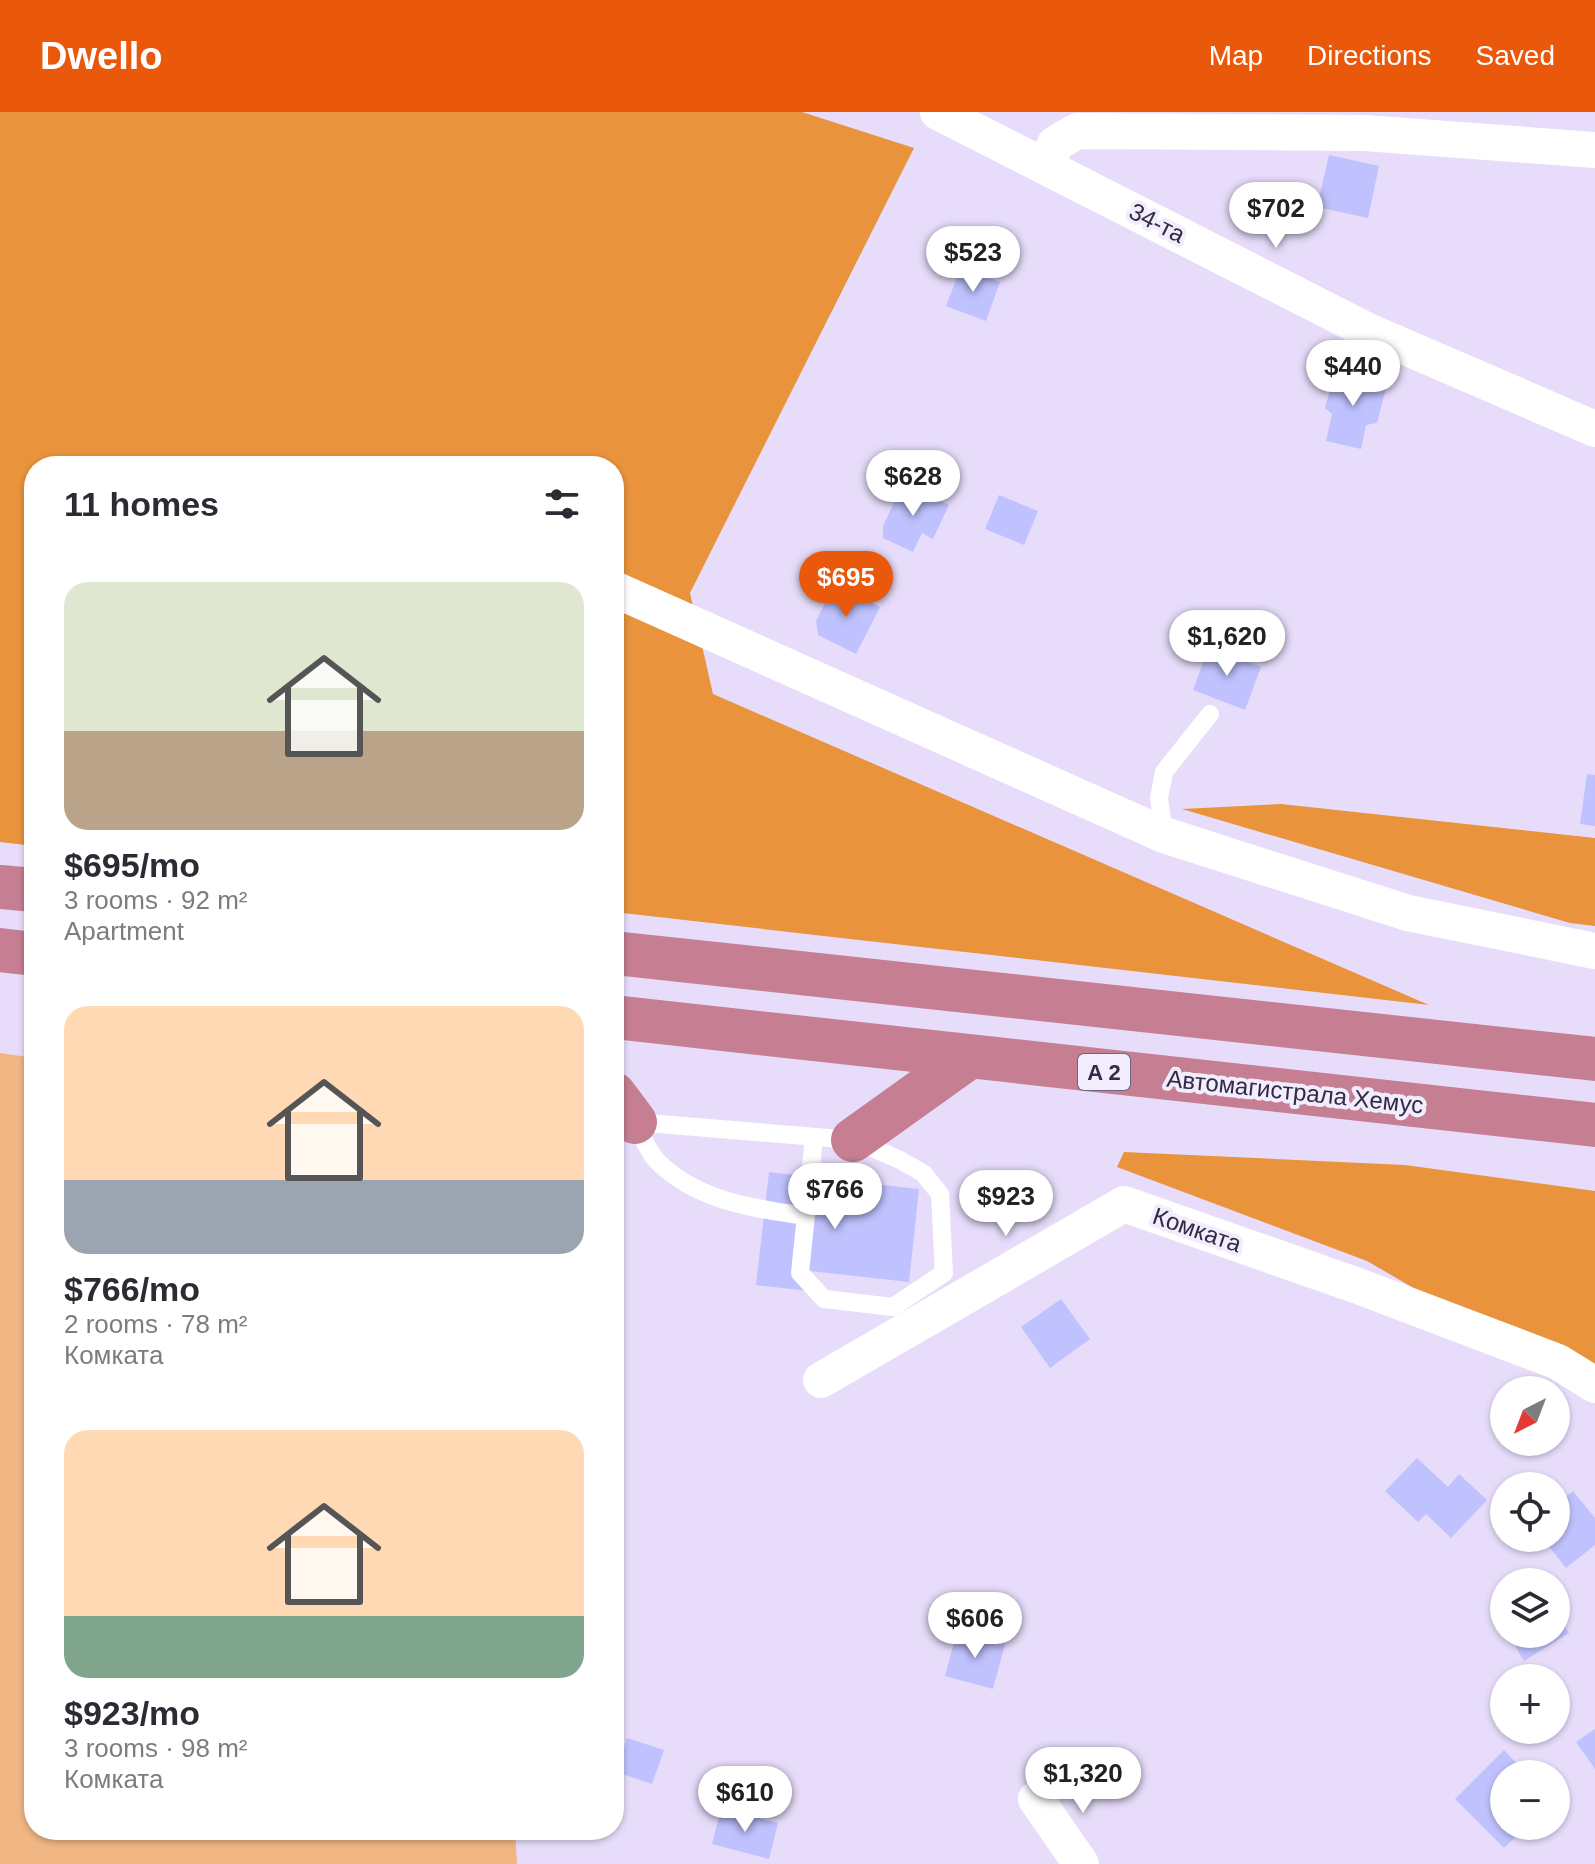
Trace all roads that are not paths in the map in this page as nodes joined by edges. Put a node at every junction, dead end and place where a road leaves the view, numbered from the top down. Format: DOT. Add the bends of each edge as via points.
graph roads {
  1 [pos="938,112"];
  2 [pos="1595,150"];
  3 [pos="1047,167"];
  4 [pos="1595,429"];
  5 [pos="624,593"];
  6 [pos="1210,714"];
  7 [pos="1164,835"];
  8 [pos="0,887"];
  9 [pos="24,889"];
  10 [pos="0,950"];
  11 [pos="1595,951"];
  12 [pos="24,953"];
  13 [pos="624,954"];
  14 [pos="624,1018"];
  15 [pos="969,1057"];
  16 [pos="1595,1059"];
  17 [pos="624,1116"];
  18 [pos="624,1120"];
  19 [pos="1595,1125"];
  20 [pos="834,1139"];
  21 [pos="805,1216"];
  22 [pos="953,1286"];
  23 [pos="821,1380"];
  24 [pos="1595,1385"];
  25 [pos="1036,1799"];
  26 [pos="1081,1864"];
  1 -- 3 [label="street, 34-та"];
  2 -- 3 [label="street" via="1365,133 1077,131 1055,144"];
  3 -- 4 [label="street, 34-та" via="1368,331"];
  5 -- 7 [label="street"];
  6 -- 7 [label="lane" via="1164,772 1159,798"];
  7 -- 11 [label="street" via="1408,913"];
  8 -- 9 [label="highway"];
  10 -- 12 [label="highway"];
  13 -- 16 [label="highway"];
  14 -- 15 [label="highway, Автомагистрала Хемус / A 2"];
  15 -- 19 [label="highway, Автомагистрала Хемус / A 2"];
  15 -- 20 [label="highway"];
  17 -- 20 [label="lane"];
  18 -- 21 [label="lane" via="654,1159 704,1193 738,1205"];
  20 -- 21 [label="lane"];
  20 -- 22 [label="lane" via="923,1173 940,1194"];
  21 -- 22 [label="lane" via="800,1273 824,1299 893,1307"];
  22 -- 23 [label="street, Комката"];
  22 -- 24 [label="street, Комката" via="1124,1204 1558,1362"];
  25 -- 26 [label="street"];
}
